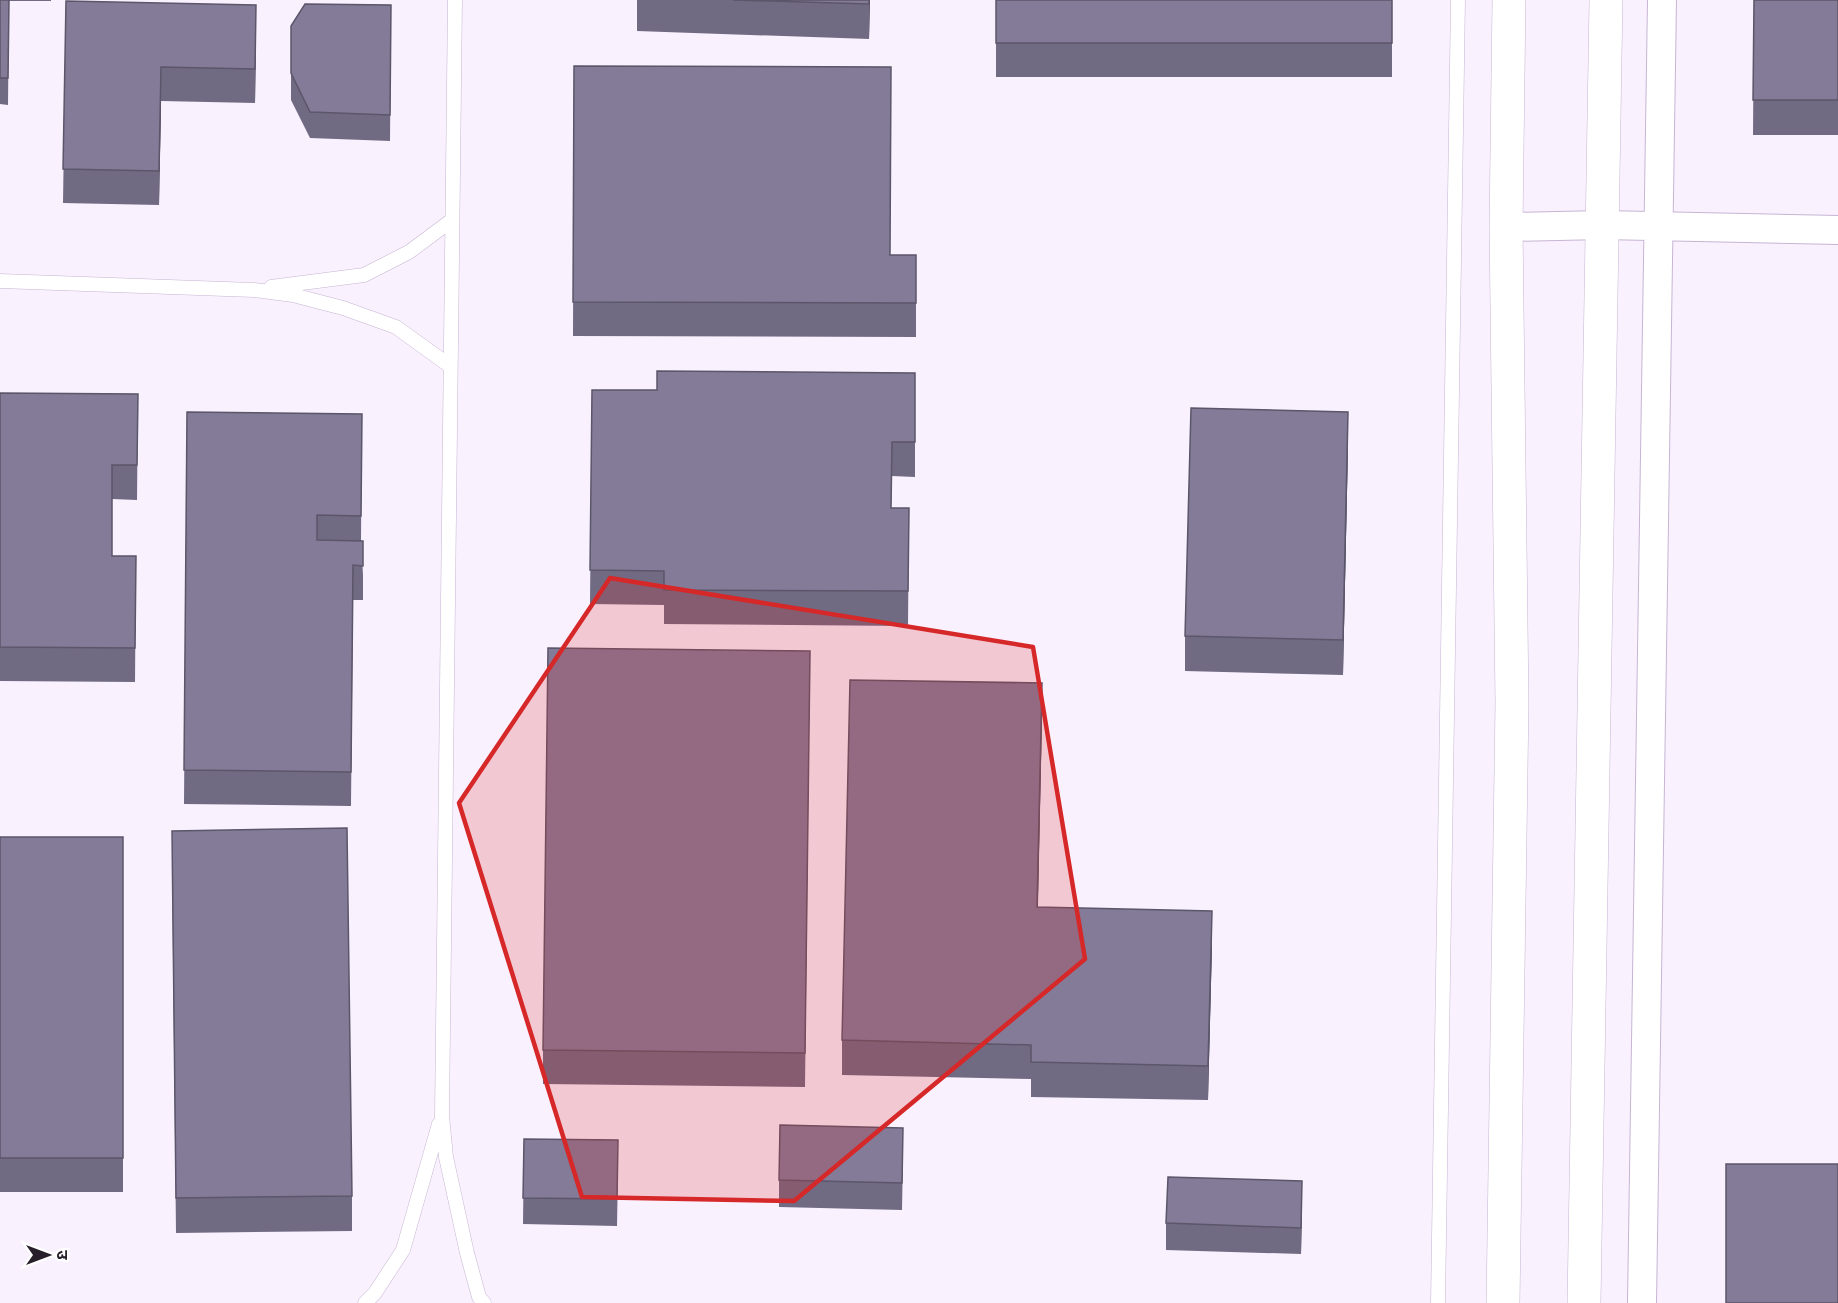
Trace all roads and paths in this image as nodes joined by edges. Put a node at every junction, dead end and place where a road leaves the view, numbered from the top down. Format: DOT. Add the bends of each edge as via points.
graph roads {
  1 [pos="455,0"];
  2 [pos="1458,0"];
  3 [pos="1509,0"];
  4 [pos="1606,0"];
  5 [pos="1662,0"];
  6 [pos="452,220"];
  7 [pos="1603,225"];
  8 [pos="1658,226"];
  9 [pos="1506,227"];
  10 [pos="1838,230"];
  11 [pos="0,281"];
  12 [pos="254,290"];
  13 [pos="450,366"];
  14 [pos="442,1116"];
  15 [pos="365,1303"];
  16 [pos="484,1303"];
  17 [pos="1438,1303"];
  18 [pos="1503,1303"];
  19 [pos="1584,1303"];
  20 [pos="1642,1303"];
  1 -- 6 [label="lane"];
  2 -- 17 [label="lane"];
  3 -- 9 [label="main road"];
  4 -- 7 [label="main road"];
  5 -- 8 [label="street"];
  6 -- 12 [label="lane" via="409,252 364,275"];
  6 -- 13 [label="lane"];
  7 -- 8 [label="street"];
  7 -- 9 [label="street"];
  7 -- 19 [label="main road"];
  8 -- 10 [label="street"];
  8 -- 20 [label="street"];
  9 -- 18 [label="main road" via="1512,703"];
  11 -- 12 [label="lane"];
  12 -- 13 [label="lane" via="344,308 396,327"];
  13 -- 14 [label="lane"];
  14 -- 15 [label="lane" via="403,1250"];
  14 -- 16 [label="lane" via="446,1157 467,1253"];
}
